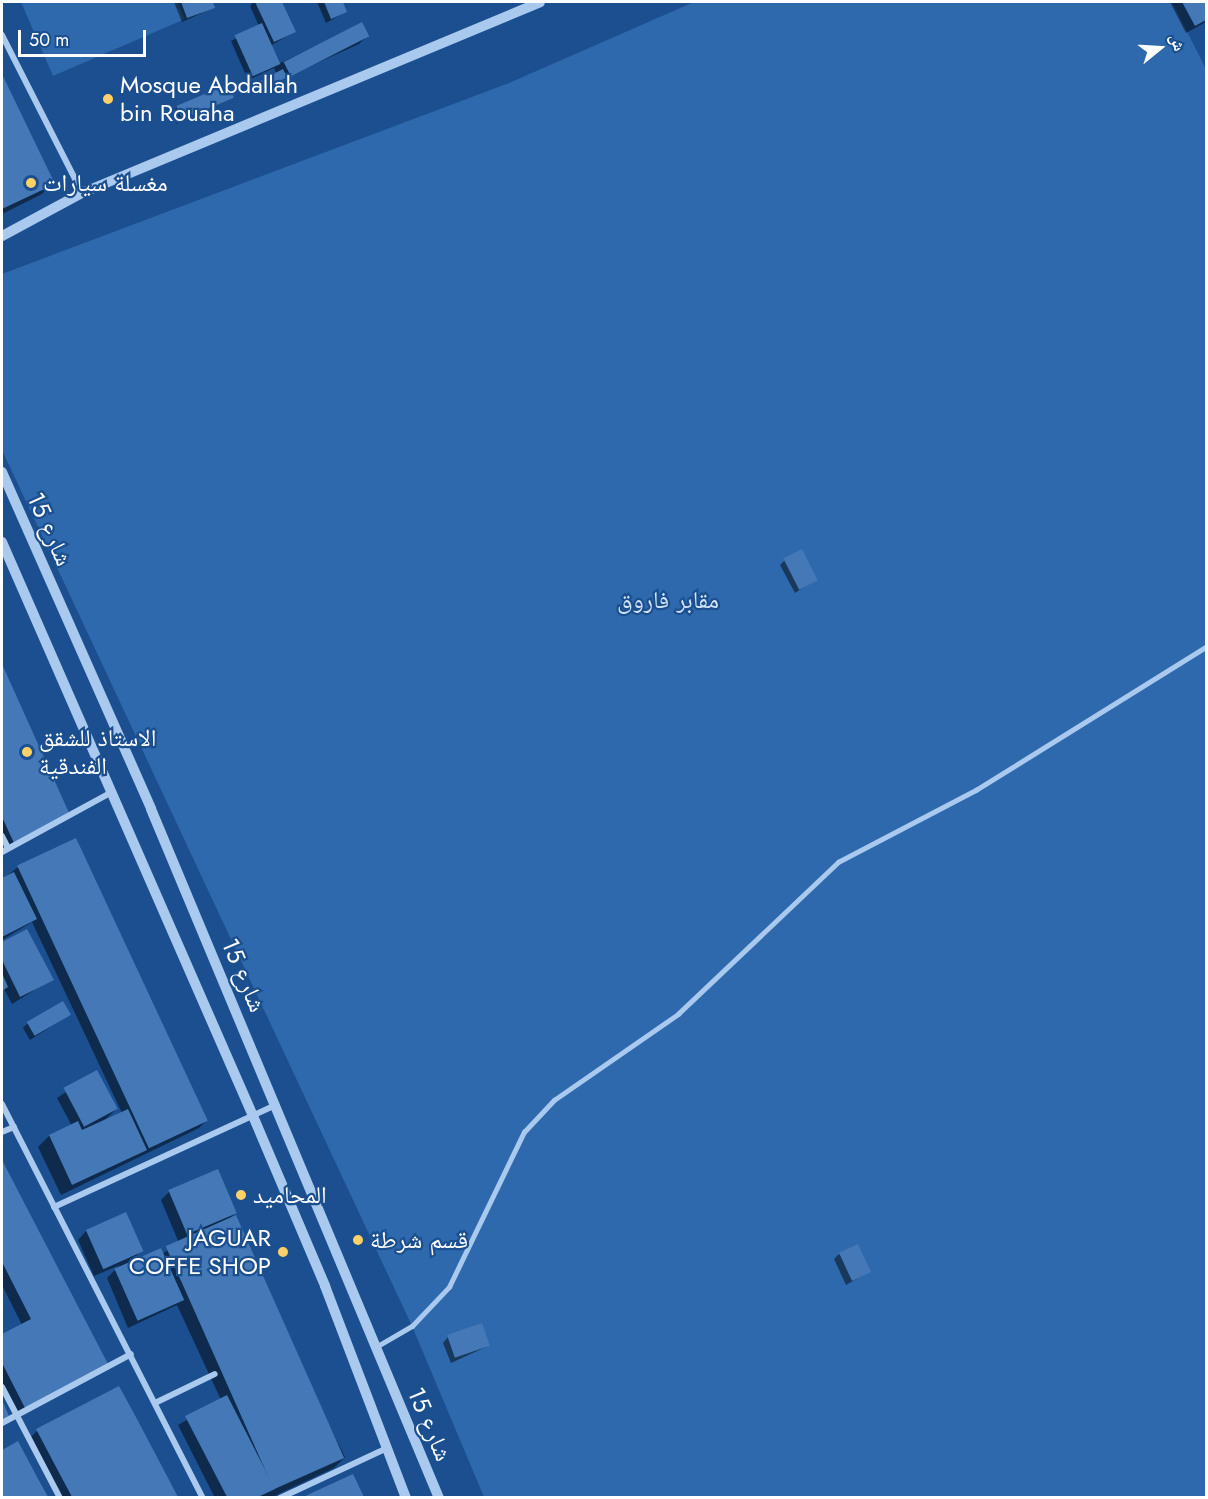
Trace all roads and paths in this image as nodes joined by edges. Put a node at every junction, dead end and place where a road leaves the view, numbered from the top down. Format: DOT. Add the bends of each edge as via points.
graph roads {
  1 [pos="540,2"];
  2 [pos="527,4"];
  3 [pos="2,35"];
  4 [pos="82,193"];
  5 [pos="2,236"];
  6 [pos="2,472"];
  7 [pos="2,542"];
  8 [pos="1206,647"];
  9 [pos="113,792"];
  10 [pos="2,836"];
  11 [pos="5,850"];
  12 [pos="2,1104"];
  13 [pos="276,1105"];
  14 [pos="253,1116"];
  15 [pos="14,1127"];
  16 [pos="2,1132"];
  17 [pos="54,1207"];
  18 [pos="374,1348"];
  19 [pos="132,1354"];
  20 [pos="215,1374"];
  21 [pos="2,1386"];
  22 [pos="157,1402"];
  23 [pos="16,1415"];
  24 [pos="2,1423"];
  25 [pos="385,1449"];
  26 [pos="60,1497"];
  27 [pos="203,1497"];
  28 [pos="280,1497"];
  29 [pos="406,1497"];
  30 [pos="439,1497"];
  1 -- 2 [label="street"];
  2 -- 4 [label="street"];
  3 -- 4 [label="street"];
  4 -- 5 [label="street"];
  6 -- 13 [label="street, شارع 15" via="152,808"];
  7 -- 9 [label="street, شارع 15"];
  8 -- 18 [label="lane" via="976,790 838,862 678,1014 554,1100 524,1132 449,1287 412,1326"];
  9 -- 11 [label="street"];
  9 -- 14 [label="street, شارع 15"];
  10 -- 11 [label="street"];
  12 -- 15 [label="street"];
  13 -- 14 [label="street"];
  13 -- 18 [label="street, شارع 15"];
  14 -- 17 [label="street"];
  14 -- 25 [label="street, شارع 15" via="329,1296"];
  15 -- 16 [label="street"];
  15 -- 17 [label="street"];
  17 -- 19 [label="street"];
  18 -- 30 [label="street, شارع 15"];
  19 -- 22 [label="street"];
  19 -- 23 [label="street"];
  20 -- 22 [label="street"];
  21 -- 23 [label="street"];
  22 -- 27 [label="street"];
  23 -- 24 [label="street"];
  23 -- 26 [label="street"];
  25 -- 28 [label="street"];
  25 -- 29 [label="street, شارع 15"];
}
